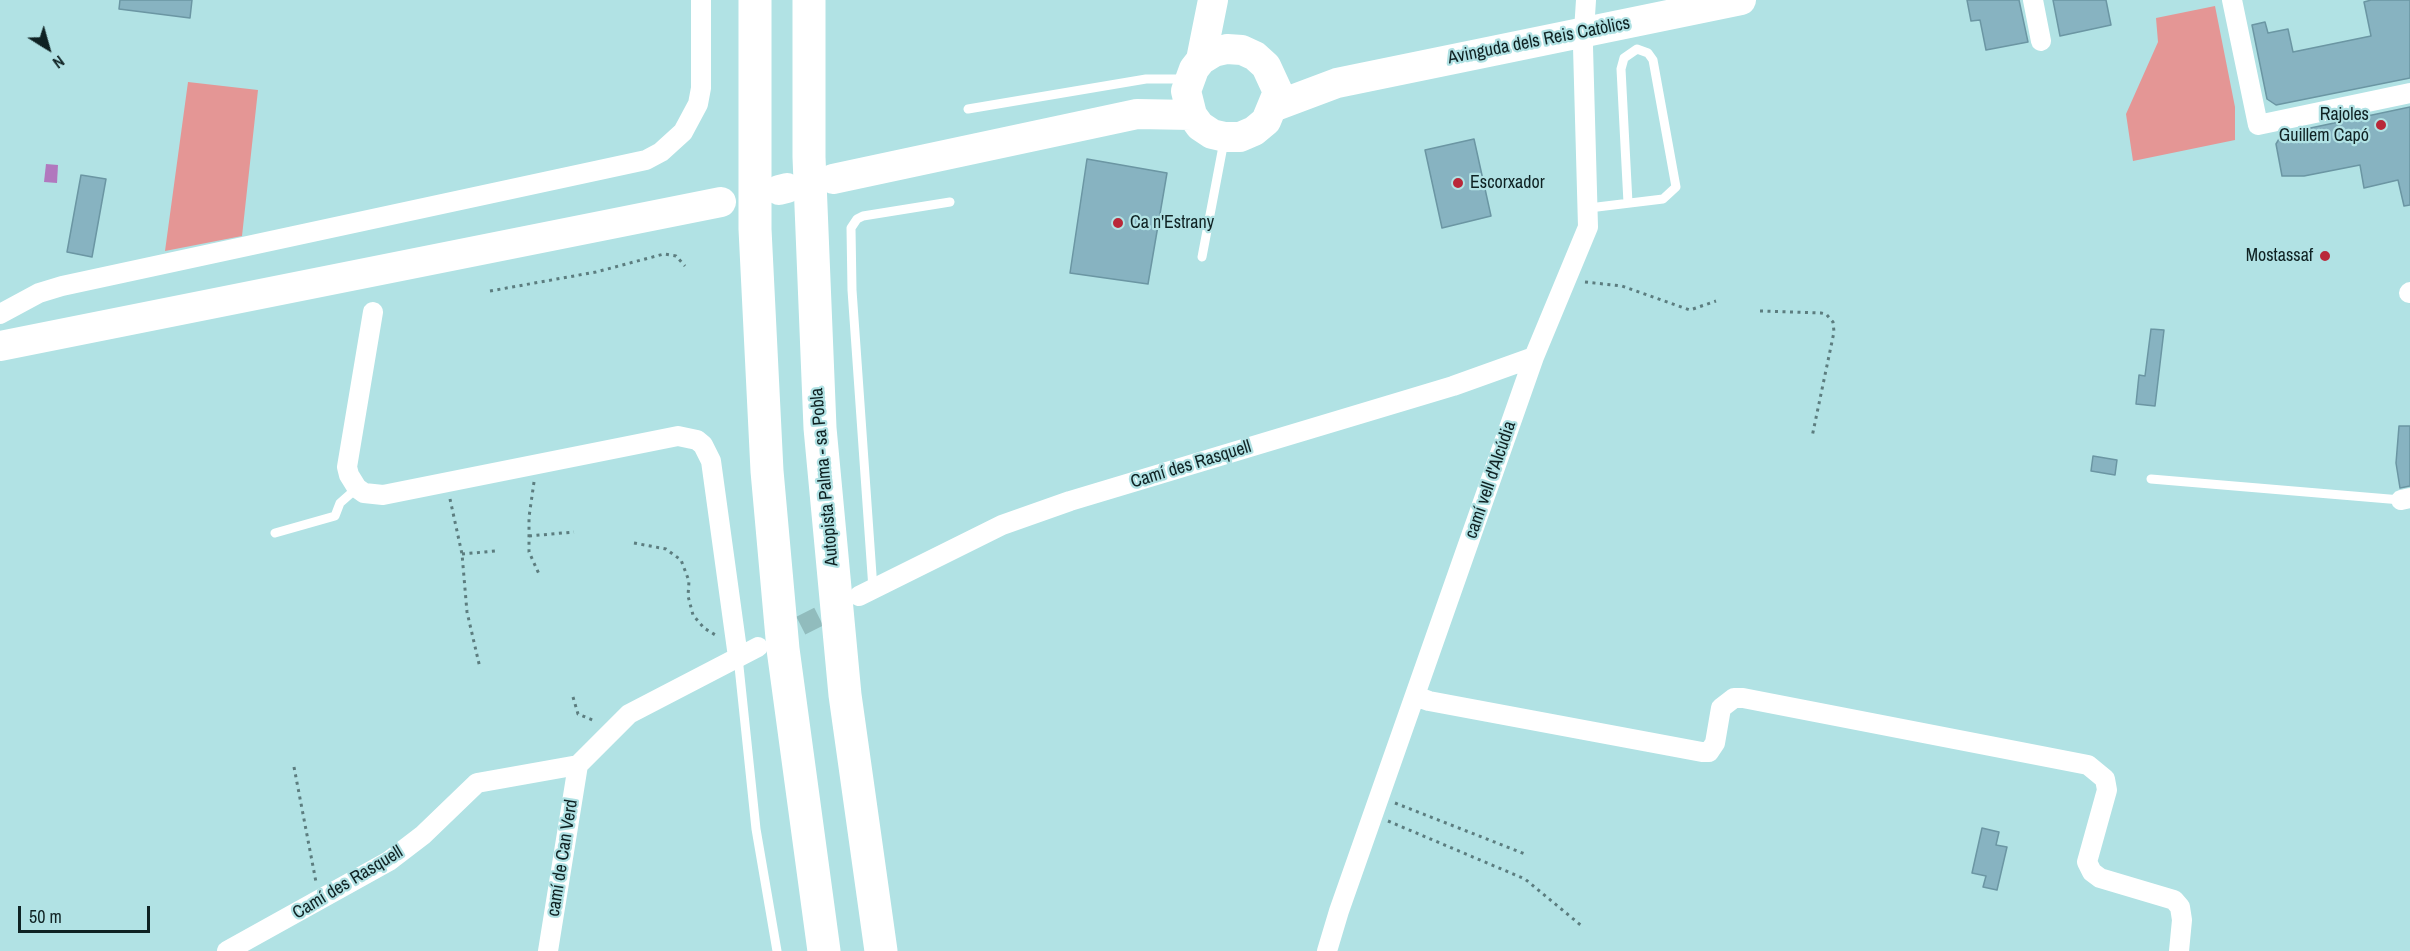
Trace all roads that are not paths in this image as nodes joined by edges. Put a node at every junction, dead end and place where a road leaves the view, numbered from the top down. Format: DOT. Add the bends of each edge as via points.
graph roads {
  1 [pos="701,0"];
  2 [pos="755,0"];
  3 [pos="809,0"];
  4 [pos="1214,0"];
  5 [pos="1586,0"];
  6 [pos="1741,0"];
  7 [pos="2033,0"];
  8 [pos="2232,0"];
  9 [pos="1583,32"];
  10 [pos="2040,41"];
  11 [pos="1242,50"];
  12 [pos="1273,78"];
  13 [pos="1329,85"];
  14 [pos="1192,86"];
  15 [pos="2410,93"];
  16 [pos="1273,107"];
  17 [pos="968,109"];
  18 [pos="1225,137"];
  19 [pos="833,179"];
  20 [pos="721,202"];
  21 [pos="950,202"];
  22 [pos="1628,203"];
  23 [pos="1589,208"];
  24 [pos="1202,257"];
  25 [pos="373,312"];
  26 [pos="0,314"];
  27 [pos="0,346"];
  28 [pos="1534,357"];
  29 [pos="2151,479"];
  30 [pos="357,488"];
  31 [pos="2405,499"];
  32 [pos="275,533"];
  33 [pos="866,592"];
  34 [pos="758,647"];
  35 [pos="738,652"];
  36 [pos="1415,696"];
  37 [pos="578,765"];
  38 [pos="227,951"];
  39 [pos="549,951"];
  40 [pos="777,951"];
  41 [pos="824,951"];
  42 [pos="881,951"];
  43 [pos="1327,951"];
  44 [pos="2179,951"];
  1 -- 26 [label="street" via="698,104 683,132 646,160 62,286 39,293"];
  2 -- 41 [label="highway" via="755,229 767,471 783,649"];
  3 -- 42 [label="highway, Autopista Palma - sa Pobla" via="809,157 820,428 845,695"];
  4 -- 11 [label="main road"];
  4 -- 14 [label="main road"];
  5 -- 9 [label="street, camí vell d'Alcúdia"];
  6 -- 9 [label="main road, Avinguda dels Reis Catòlics"];
  7 -- 10 [label="street"];
  8 -- 15 [label="street" via="2258,125"];
  9 -- 13 [label="main road, Avinguda dels Reis Catòlics"];
  9 -- 23 [label="street, camí vell d'Alcúdia"];
  11 -- 12 [label="main road" via="1255,56"];
  11 -- 14 [label="main road" via="1214,52"];
  12 -- 13 [label="main road"];
  12 -- 16 [label="main road" via="1278,92"];
  13 -- 16 [label="main road"];
  14 -- 17 [label="lane" via="1146,79"];
  14 -- 18 [label="main road" via="1212,134"];
  14 -- 19 [label="main road" via="1137,114"];
  16 -- 18 [label="main road" via="1266,121 1254,131 1240,137"];
  18 -- 24 [label="lane"];
  20 -- 27 [label="main road"];
  21 -- 33 [label="lane" via="863,216 851,228"];
  22 -- 22 [label="lane" via="1663,199 1676,187 1653,60 1637,49 1624,58 1621,69"];
  22 -- 23 [label="lane"];
  23 -- 28 [label="street, camí vell d'Alcúdia" via="1588,226"];
  25 -- 30 [label="street" via="347,467"];
  28 -- 33 [label="street, Camí des Rasquell" via="1452,386 1070,501 1002,525"];
  28 -- 36 [label="street, camí vell d'Alcúdia"];
  29 -- 31 [label="lane"];
  30 -- 32 [label="lane" via="340,503 335,516"];
  30 -- 35 [label="street" via="364,493 383,495 678,436 689,437 703,445 711,461"];
  34 -- 35 [label="street"];
  35 -- 37 [label="street" via="617,724"];
  35 -- 40 [label="lane" via="756,829"];
  36 -- 43 [label="street, camí vell d'Alcúdia"];
  36 -- 44 [label="street" via="1702,752 1708,752 1715,743 1721,708 1734,698 1743,698 2088,765 2105,779 2107,790 2087,862 2100,878 2174,900 2182,920"];
  37 -- 38 [label="street, Camí des Rasquell" via="477,783 389,861"];
  37 -- 39 [label="street, camí de Can Verd"];
}
